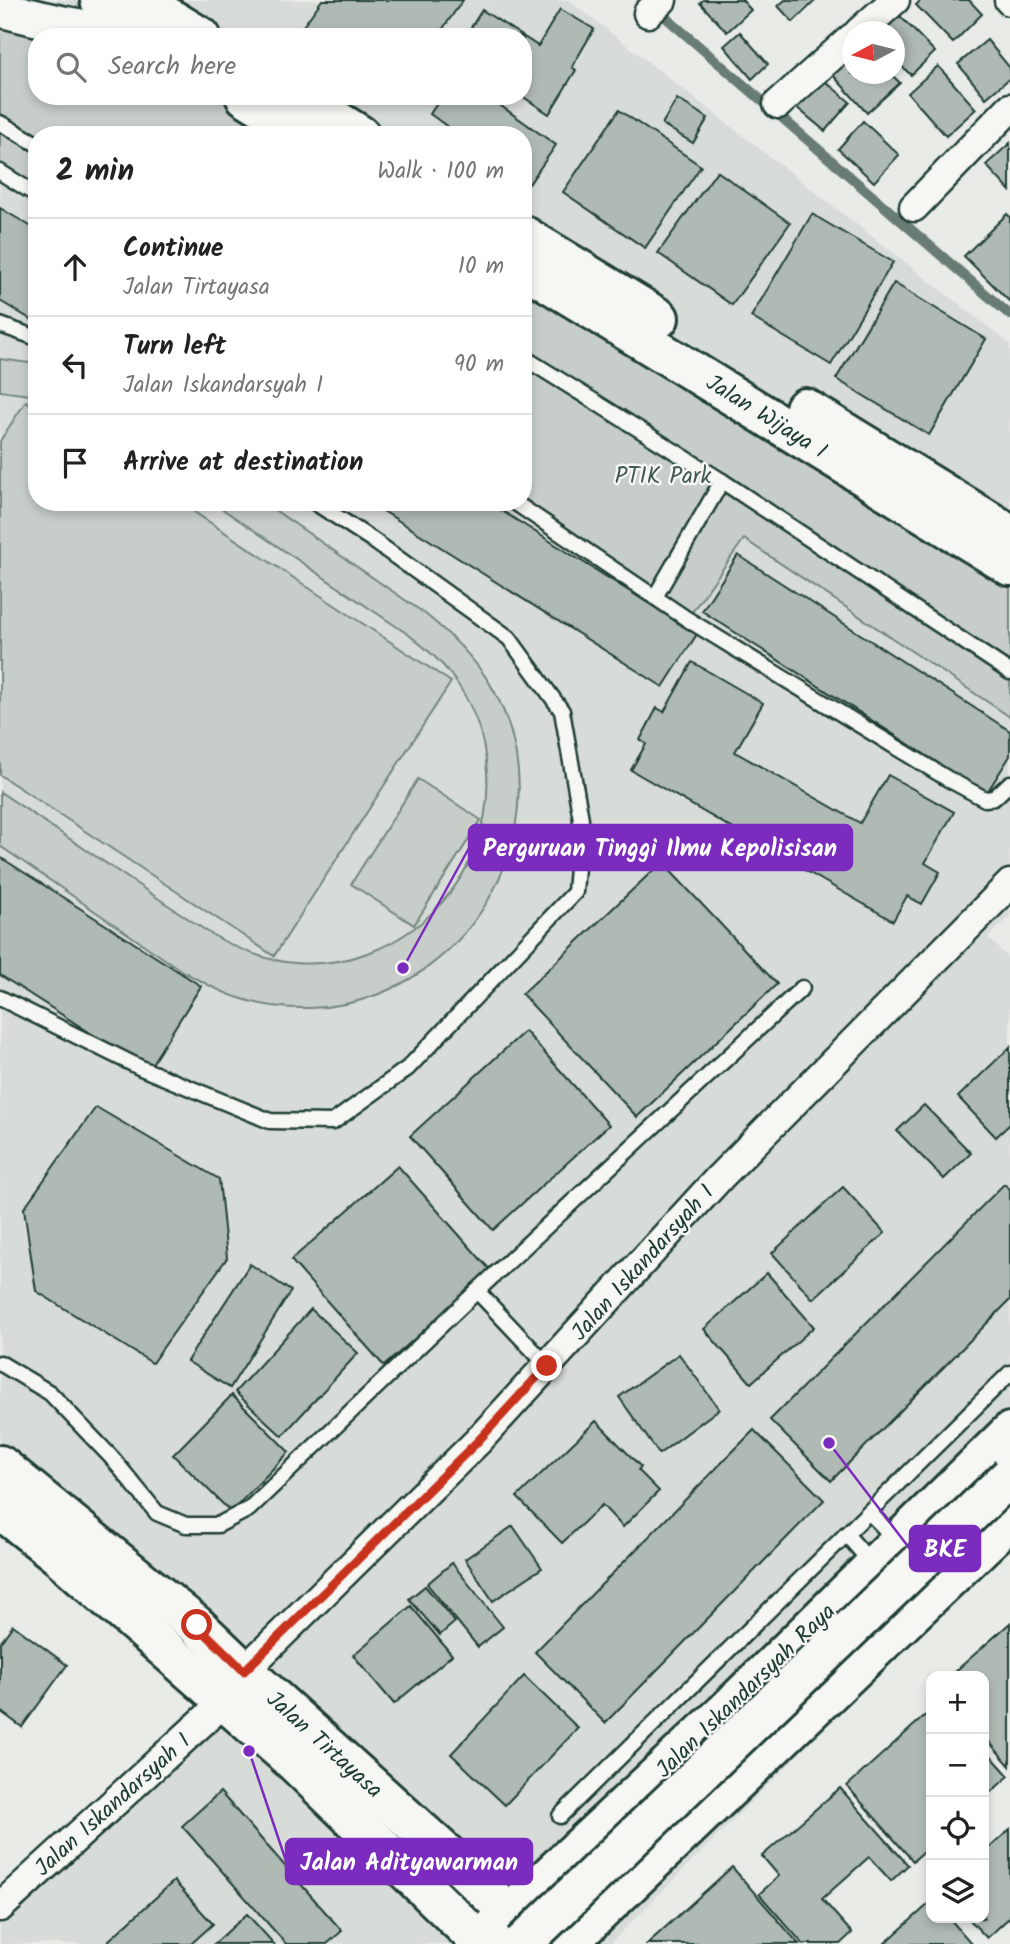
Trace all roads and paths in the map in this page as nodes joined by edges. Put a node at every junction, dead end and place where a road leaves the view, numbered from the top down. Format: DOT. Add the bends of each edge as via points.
graph roads {
  1 [pos="100,0"];
  2 [pos="895,0"];
  3 [pos="0,9"];
  4 [pos="146,18"];
  5 [pos="871,21"];
  6 [pos="90,28"];
  7 [pos="117,28"];
  8 [pos="175,28"];
  9 [pos="842,47"];
  10 [pos="778,104"];
  11 [pos="260,105"];
  12 [pos="312,105"];
  13 [pos="1010,108"];
  14 [pos="0,123"];
  15 [pos="293,126"];
  16 [pos="346,126"];
  17 [pos="28,139"];
  18 [pos="0,172"];
  19 [pos="28,189"];
  20 [pos="914,207"];
  21 [pos="532,241"];
  22 [pos="532,273"];
  23 [pos="0,325"];
  24 [pos="28,335"];
  25 [pos="532,363"];
  26 [pos="722,481"];
  27 [pos="328,511"];
  28 [pos="527,511"];
  29 [pos="1010,534"];
  30 [pos="1010,566"];
  31 [pos="655,597"];
  32 [pos="1010,672"];
  33 [pos="1010,783"];
  34 [pos="1010,884"];
  35 [pos="802,988"];
  36 [pos="1,1000"];
  37 [pos="477,1291"];
  38 [pos="0,1363"];
  39 [pos="547,1366"];
  40 [pos="1010,1373"];
  41 [pos="1010,1432"];
  42 [pos="0,1465"];
  43 [pos="1010,1476"];
  44 [pos="0,1509"];
  45 [pos="869,1512"];
  46 [pos="1010,1520"];
  47 [pos="846,1535"];
  48 [pos="886,1554"];
  49 [pos="234,1687"];
  50 [pos="400,1812"];
  51 [pos="560,1816"];
  52 [pos="374,1839"];
  53 [pos="0,1907"];
  54 [pos="516,1929"];
  55 [pos="481,1943"];
  56 [pos="550,1944"];
  57 [pos="566,1944"];
  1 -- 4 [label="main road"];
  2 -- 5 [label="street"];
  3 -- 6 [label="street"];
  4 -- 7 [label="street"];
  4 -- 8 [label="main road"];
  9 -- 10 [label="street"];
  11 -- 15 [label="main road"];
  12 -- 16 [label="main road"];
  13 -- 20 [label="street"];
  14 -- 17 [label="lane"];
  18 -- 19 [label="lane"];
  21 -- 29 [label="main road, Jalan Wijaya I"];
  22 -- 30 [label="main road, Jalan Wijaya I"];
  23 -- 24 [label="lane"];
  25 -- 26 [label="lane"];
  26 -- 31 [label="lane"];
  26 -- 32 [label="lane"];
  27 -- 36 [label="lane" via="509,638 562,711 581,819 575,892 408,1068 333,1122 270,1121 141,1068"];
  28 -- 31 [label="lane"];
  31 -- 33 [label="lane" via="985,799 994,798"];
  34 -- 39 [label="street, Jalan Iskandarsyah I" via="720,1177"];
  35 -- 37 [label="lane"];
  37 -- 38 [label="lane" via="249,1509 218,1525 186,1525 157,1513 50,1394"];
  37 -- 39 [label="lane"];
  39 -- 49 [label="street, Jalan Iskandarsyah I"];
  40 -- 45 [label="lane"];
  41 -- 48 [label="main road, Jalan Iskandarsyah Raya"];
  42 -- 49 [label="main road, Jalan Tirtayasa" via="197,1625"];
  43 -- 54 [label="main road, bridge"];
  44 -- 49 [label="main road, Jalan Tirtayasa"];
  45 -- 47 [label="lane"];
  45 -- 48 [label="lane"];
  46 -- 57 [label="main road"];
  47 -- 48 [label="lane"];
  47 -- 51 [label="lane"];
  48 -- 54 [label="main road, Jalan Iskandarsyah Raya" via="723,1713"];
  49 -- 50 [label="main road, Jalan Tirtayasa"];
  49 -- 52 [label="main road, Jalan Tirtayasa" via="295,1763"];
  49 -- 53 [label="street, Jalan Iskandarsyah I"];
  50 -- 52 [label="main road"];
  50 -- 54 [label="main road, Jalan Tirtayasa"];
  52 -- 55 [label="main road, Jalan Tirtayasa"];
  54 -- 55 [label="main road, Jalan Iskandarsyah Raya"];
  54 -- 56 [label="main road, Jalan Tirtayasa"];
}
